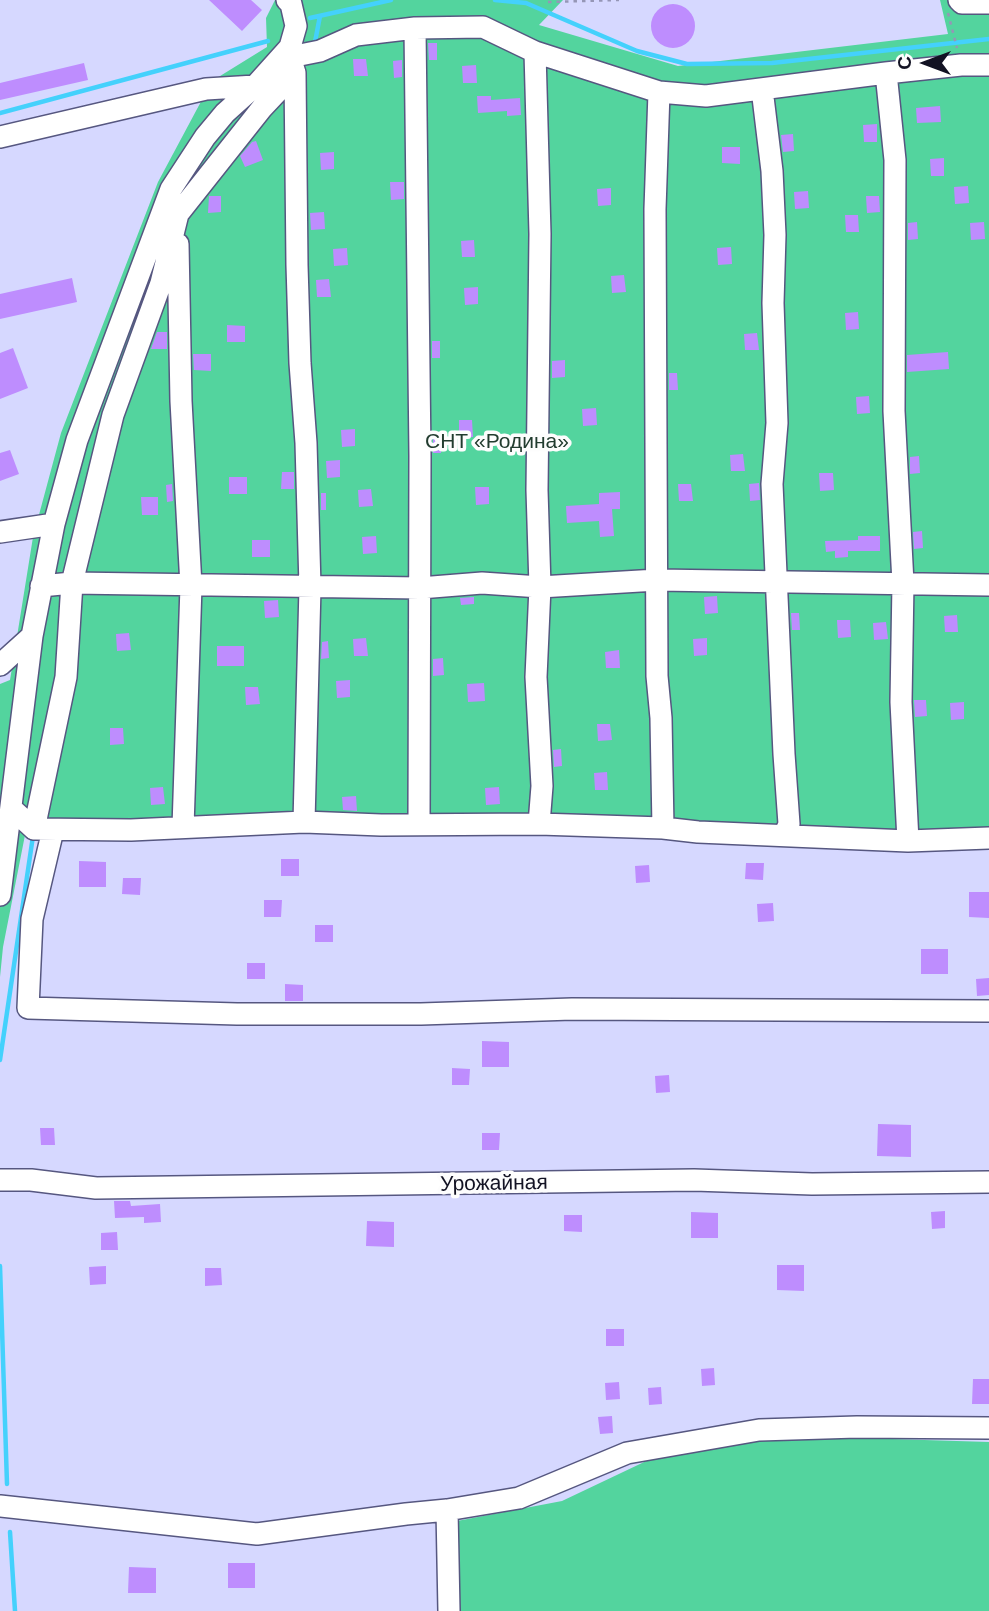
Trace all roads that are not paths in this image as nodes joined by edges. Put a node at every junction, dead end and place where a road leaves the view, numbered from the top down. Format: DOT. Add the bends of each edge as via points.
graph roads {
  1 [pos="287,0"];
  2 [pos="960,0"];
  3 [pos="989,3"];
  4 [pos="415,28"];
  5 [pos="535,52"];
  6 [pos="292,59"];
  7 [pos="989,65"];
  8 [pos="886,73"];
  9 [pos="255,86"];
  10 [pos="762,89"];
  11 [pos="659,92"];
  12 [pos="0,137"];
  13 [pos="178,214"];
  14 [pos="54,524"];
  15 [pos="0,532"];
  16 [pos="657,580"];
  17 [pos="776,580"];
  18 [pos="72,583"];
  19 [pos="903,583"];
  20 [pos="989,585"];
  21 [pos="41,586"];
  22 [pos="191,586"];
  23 [pos="310,587"];
  24 [pos="540,587"];
  25 [pos="420,588"];
  26 [pos="32,636"];
  27 [pos="0,665"];
  28 [pos="11,808"];
  29 [pos="304,822"];
  30 [pos="419,824"];
  31 [pos="539,824"];
  32 [pos="183,827"];
  33 [pos="663,828"];
  34 [pos="44,830"];
  35 [pos="785,834"];
  36 [pos="989,838"];
  37 [pos="908,841"];
  38 [pos="0,895"];
  39 [pos="989,1011"];
  40 [pos="0,1180"];
  41 [pos="989,1182"];
  42 [pos="989,1428"];
  43 [pos="0,1506"];
  44 [pos="447,1510"];
  45 [pos="449,1611"];
  1 -- 6 [label="street" via="296,26"];
  2 -- 3 [label="street"];
  4 -- 5 [label="street" via="483,27"];
  4 -- 6 [label="street" via="356,35"];
  4 -- 25 [label="street"];
  5 -- 11 [label="street"];
  5 -- 24 [label="street"];
  6 -- 9 [label="street"];
  6 -- 13 [label="street" via="262,108"];
  6 -- 23 [label="street"];
  7 -- 8 [label="street"];
  8 -- 10 [label="street"];
  8 -- 19 [label="street" via="895,160 894,411"];
  9 -- 12 [label="street" via="206,89"];
  9 -- 14 [label="street" via="205,137 171,189 77,440"];
  10 -- 11 [label="street" via="706,96"];
  10 -- 17 [label="street" via="775,234 777,423 772,484"];
  11 -- 16 [label="street" via="655,209"];
  13 -- 18 [label="street" via="161,284 113,415"];
  13 -- 22 [label="street" via="181,401"];
  14 -- 15 [label="street"];
  14 -- 21 [label="street"];
  16 -- 17 [label="street"];
  16 -- 24 [label="street"];
  16 -- 33 [label="street"];
  17 -- 19 [label="street"];
  17 -- 35 [label="street" via="789,824"];
  18 -- 21 [label="street"];
  18 -- 22 [label="street"];
  18 -- 34 [label="street" via="66,677"];
  19 -- 20 [label="street"];
  19 -- 37 [label="street" via="901,702"];
  21 -- 26 [label="street"];
  22 -- 23 [label="street"];
  22 -- 32 [label="street"];
  23 -- 25 [label="street"];
  23 -- 29 [label="street"];
  24 -- 25 [label="street" via="482,583"];
  24 -- 31 [label="street" via="536,677 542,786"];
  25 -- 30 [label="street"];
  26 -- 27 [label="street"];
  26 -- 28 [label="street"];
  28 -- 34 [label="street"];
  28 -- 38 [label="street"];
  29 -- 30 [label="street"];
  29 -- 32 [label="street"];
  30 -- 31 [label="street"];
  31 -- 33 [label="street"];
  32 -- 34 [label="street"];
  33 -- 35 [label="street"];
  34 -- 39 [label="street" via="32,919 28,1008 237,1014 572,1009"];
  35 -- 37 [label="street"];
  36 -- 37 [label="street"];
  40 -- 41 [label="street, Урожайная" via="96,1188 694,1180"];
  42 -- 44 [label="street" via="759,1430 627,1453 519,1498"];
  43 -- 44 [label="street" via="257,1534"];
  44 -- 45 [label="street"];
}
